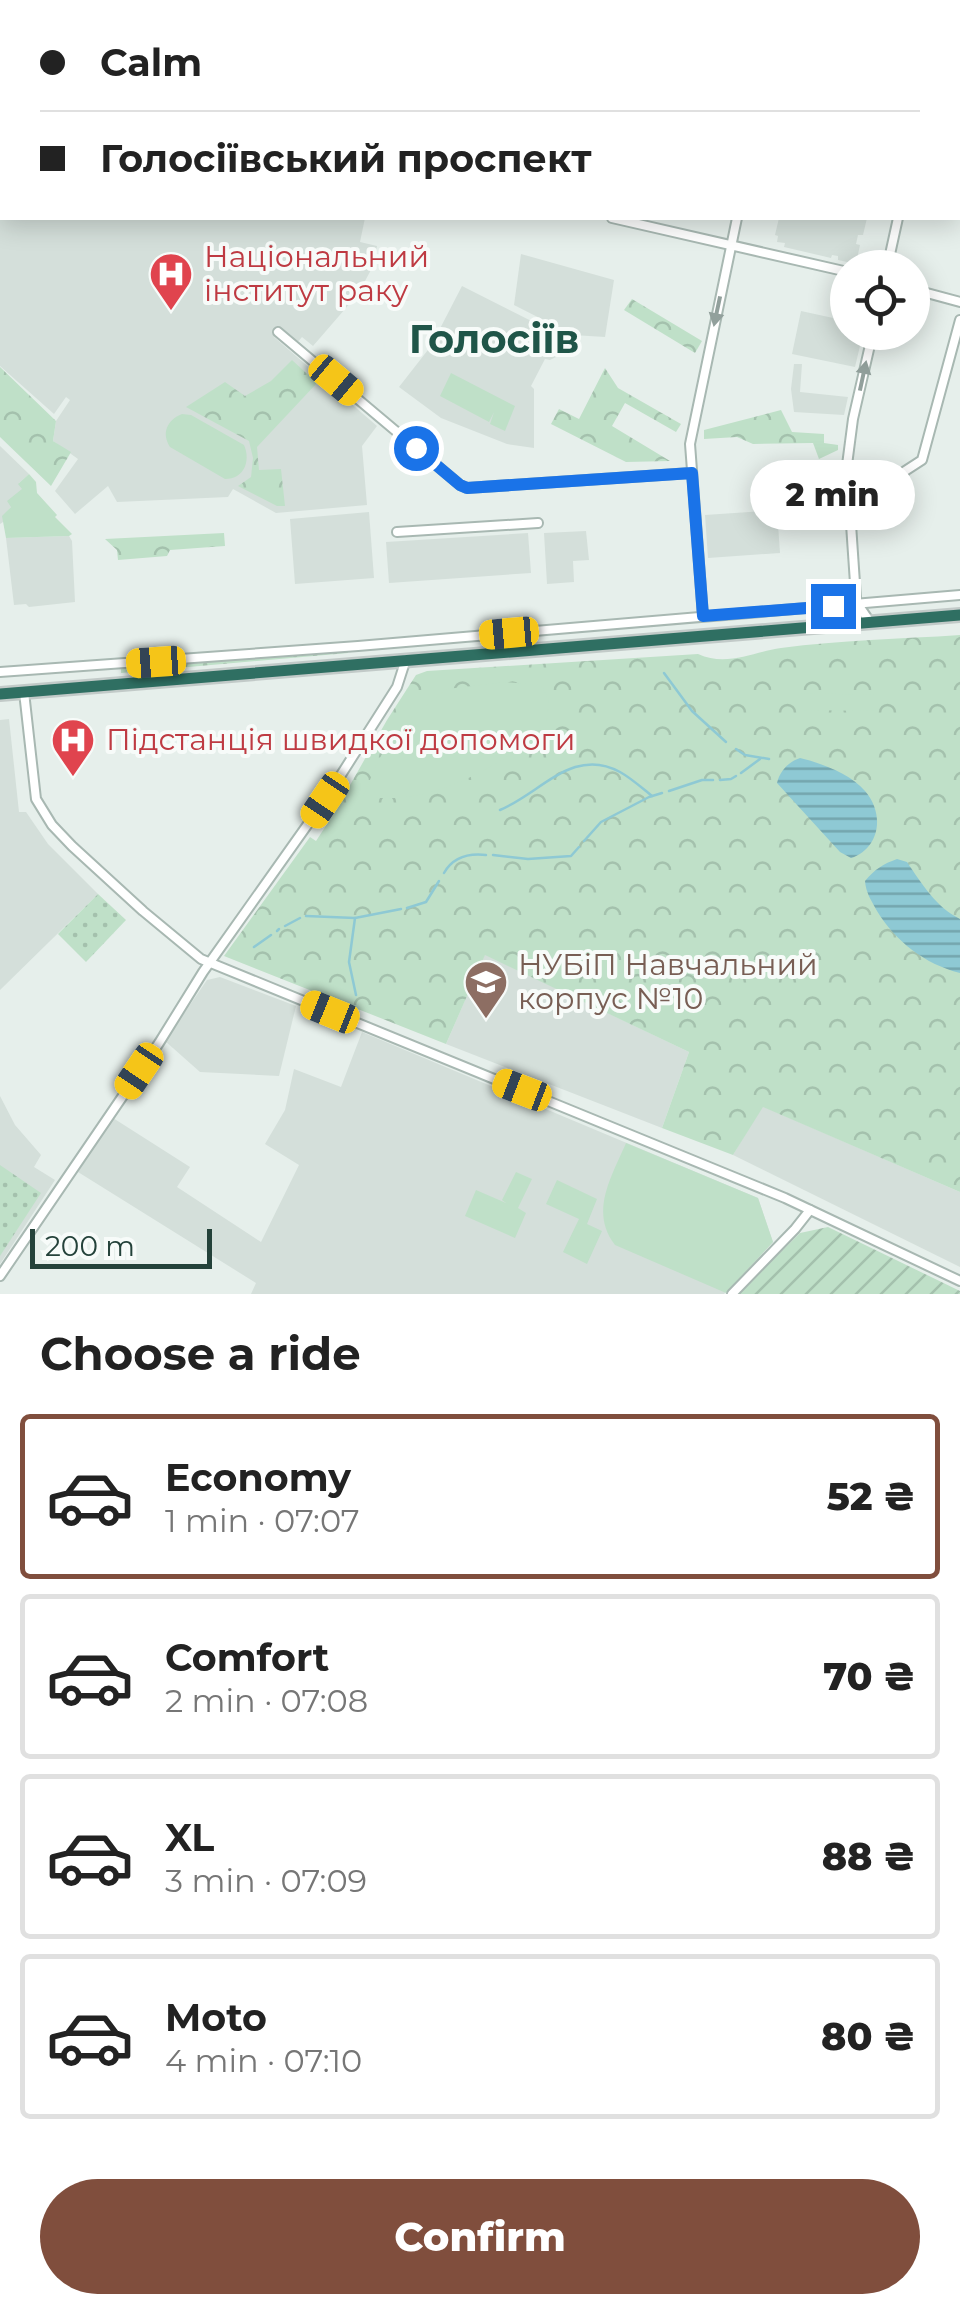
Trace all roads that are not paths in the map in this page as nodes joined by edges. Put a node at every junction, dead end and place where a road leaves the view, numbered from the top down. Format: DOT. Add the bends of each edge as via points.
graph roads {
  1 [pos="621,220"];
  2 [pos="737,220"];
  3 [pos="898,220"];
  4 [pos="731,244"];
  5 [pos="891,250"];
  6 [pos="830,268"];
  7 [pos="930,294"];
  8 [pos="960,302"];
  9 [pos="960,320"];
  10 [pos="278,332"];
  11 [pos="868,350"];
  12 [pos="692,473"];
  13 [pos="849,516"];
  14 [pos="538,523"];
  15 [pos="397,532"];
  16 [pos="960,595"];
  17 [pos="858,604"];
  18 [pos="960,615"];
  19 [pos="703,616"];
  20 [pos="670,620"];
  21 [pos="870,622"];
  22 [pos="660,638"];
  23 [pos="406,659"];
  24 [pos="0,672"];
  25 [pos="24,692"];
  26 [pos="0,694"];
  27 [pos="209,963"];
  28 [pos="810,1210"];
  29 [pos="0,1276"];
  30 [pos="960,1281"];
  31 [pos="732,1294"];
  1 -- 4 [label="street"];
  2 -- 4 [label="street"];
  3 -- 5 [label="street"];
  4 -- 6 [label="street"];
  4 -- 12 [label="street, one-way" via="690,444"];
  7 -- 8 [label="street"];
  9 -- 13 [label="street" via="922,460 905,471 888,508"];
  10 -- 12 [label="street" via="467,488"];
  13 -- 11 [label="street, one-way" via="849,450"];
  12 -- 19 [label="street"];
  13 -- 17 [label="street"];
  14 -- 15 [label="street"];
  16 -- 17 [label="street"];
  17 -- 19 [label="street"];
  17 -- 21 [label="street"];
  18 -- 21 [label="highway"];
  19 -- 20 [label="street"];
  20 -- 22 [label="street"];
  20 -- 24 [label="street"];
  21 -- 22 [label="highway"];
  22 -- 23 [label="highway"];
  23 -- 25 [label="highway"];
  23 -- 27 [label="street" via="396,687 339,778"];
  25 -- 26 [label="highway"];
  25 -- 27 [label="street" via="40,808 109,880"];
  27 -- 28 [label="street"];
  27 -- 29 [label="street"];
  28 -- 30 [label="street"];
  28 -- 31 [label="street"];
}
